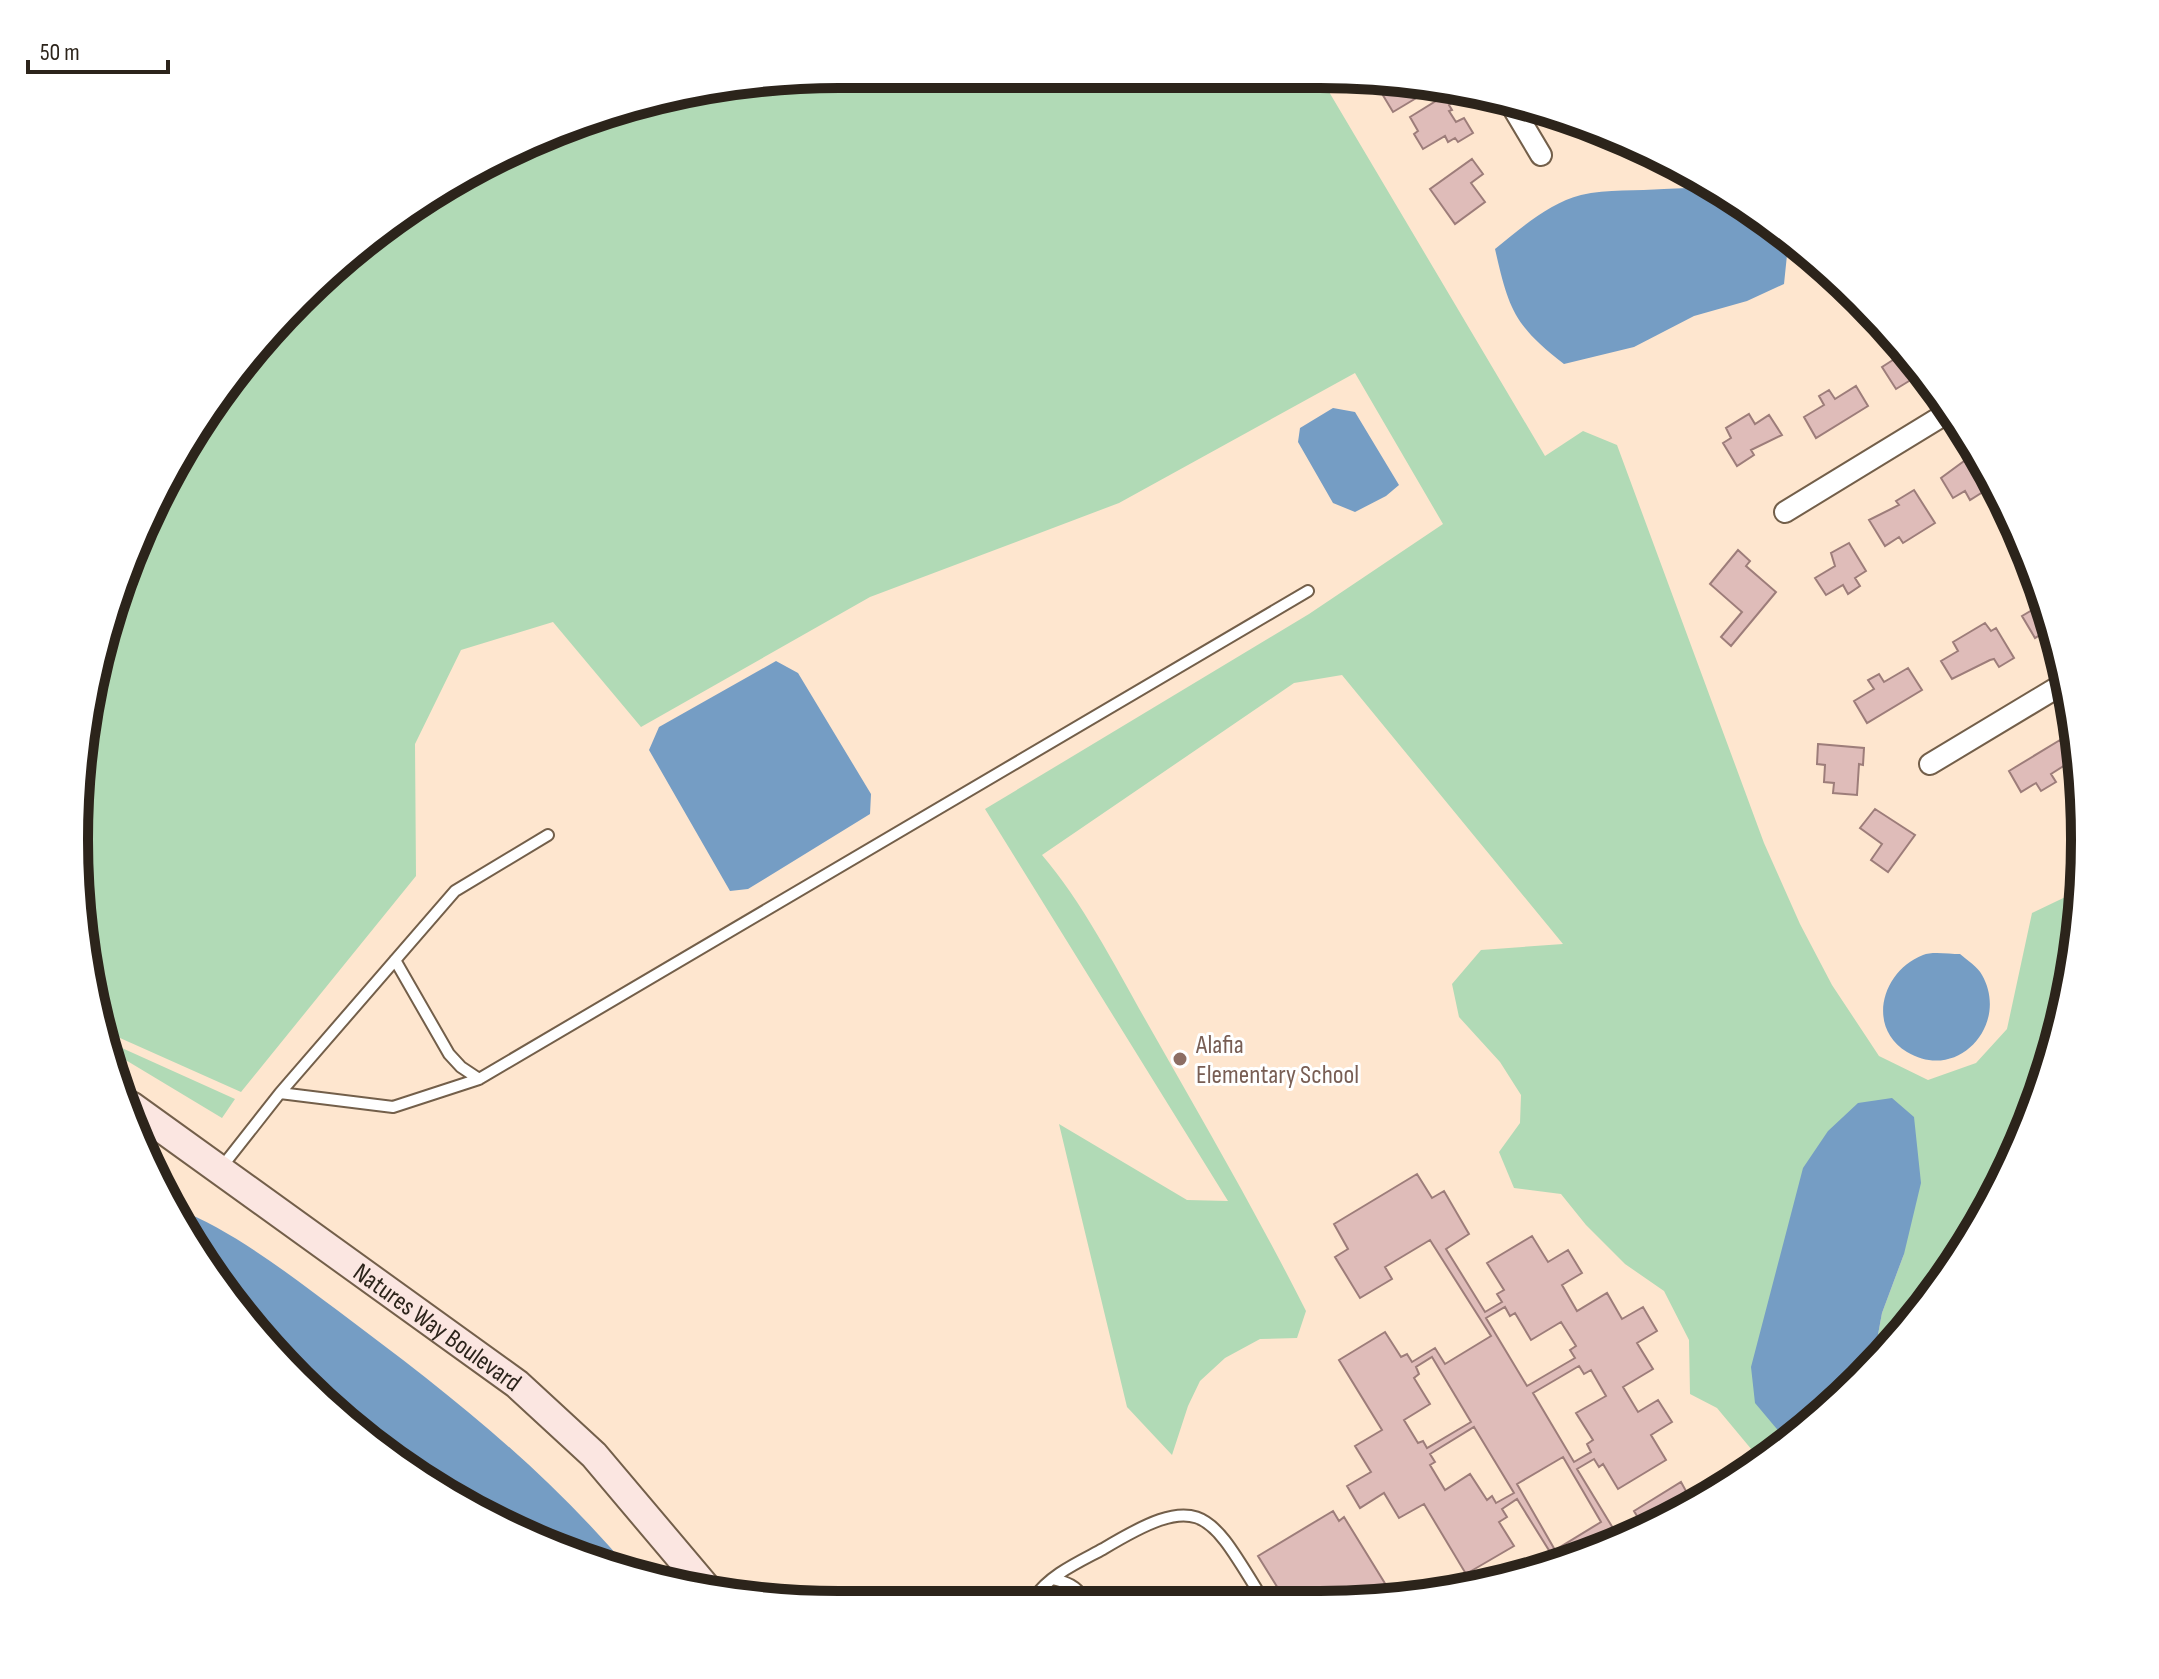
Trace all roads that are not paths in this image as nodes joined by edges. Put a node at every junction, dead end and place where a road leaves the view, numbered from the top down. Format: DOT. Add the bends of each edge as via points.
graph roads {
  1 [pos="1517,115"];
  2 [pos="1541,155"];
  3 [pos="1941,417"];
  4 [pos="1785,512"];
  5 [pos="1308,591"];
  6 [pos="2056,688"];
  7 [pos="1930,764"];
  8 [pos="548,835"];
  9 [pos="395,960"];
  10 [pos="479,1079"];
  11 [pos="280,1093"];
  12 [pos="139,1112"];
  13 [pos="220,1169"];
  14 [pos="698,1578"];
  15 [pos="1053,1579"];
  16 [pos="1041,1591"];
  17 [pos="1080,1591"];
  18 [pos="1258,1591"];
  1 -- 2 [label="street"];
  3 -- 4 [label="street"];
  5 -- 10 [label="lane"];
  6 -- 7 [label="street"];
  8 -- 9 [label="lane" via="455,891"];
  9 -- 10 [label="lane" via="449,1054"];
  9 -- 11 [label="lane"];
  10 -- 11 [label="lane" via="393,1107"];
  11 -- 13 [label="lane"];
  12 -- 13 [label="street, Natures Way Boulevard"];
  13 -- 14 [label="street, Natures Way Boulevard" via="526,1392 594,1455"];
  15 -- 16 [label="lane"];
  15 -- 17 [label="lane"];
  15 -- 18 [label="lane" via="1151,1522 1176,1514 1215,1527"];
}
